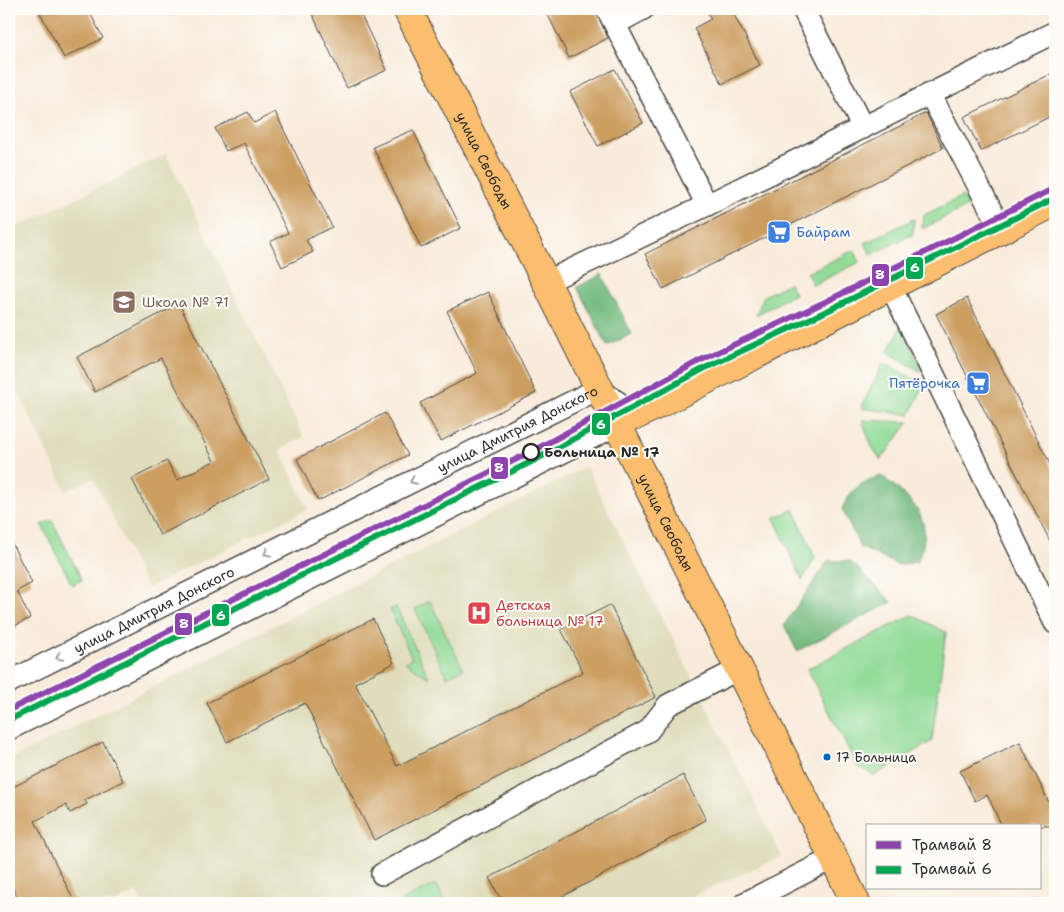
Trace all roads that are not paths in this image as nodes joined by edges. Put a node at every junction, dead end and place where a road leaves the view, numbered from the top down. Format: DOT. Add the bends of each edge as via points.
graph roads {
  1 [pos="407,9"];
  2 [pos="643,9"];
  3 [pos="803,9"];
  4 [pos="611,16"];
  5 [pos="1055,32"];
  6 [pos="930,94"];
  7 [pos="863,128"];
  8 [pos="1055,202"];
  9 [pos="707,205"];
  10 [pos="1001,229"];
  11 [pos="546,282"];
  12 [pos="890,285"];
  13 [pos="598,389"];
  14 [pos="626,420"];
  15 [pos="1055,623"];
  16 [pos="739,669"];
  17 [pos="9,682"];
  18 [pos="9,729"];
  19 [pos="833,858"];
  20 [pos="382,874"];
  21 [pos="745,903"];
  22 [pos="856,903"];
  1 -- 11 [label="main road, улица Свободы"];
  2 -- 4 [label="street"];
  3 -- 7 [label="street"];
  4 -- 9 [label="street"];
  5 -- 6 [label="street"];
  6 -- 7 [label="street"];
  6 -- 10 [label="street"];
  7 -- 9 [label="street"];
  8 -- 10 [label="main road"];
  9 -- 11 [label="street"];
  10 -- 12 [label="main road"];
  11 -- 13 [label="main road, улица Свободы"];
  12 -- 14 [label="main road"];
  12 -- 15 [label="street"];
  13 -- 14 [label="main road, улица Свободы"];
  13 -- 17 [label="street, улица Дмитрия Донского, one-way"];
  14 -- 16 [label="main road, улица Свободы"];
  14 -- 18 [label="street"];
  16 -- 19 [label="main road, улица Свободы"];
  16 -- 20 [label="street" via="668,705 648,731"];
  19 -- 21 [label="street"];
  19 -- 22 [label="main road, улица Свободы"];
}
